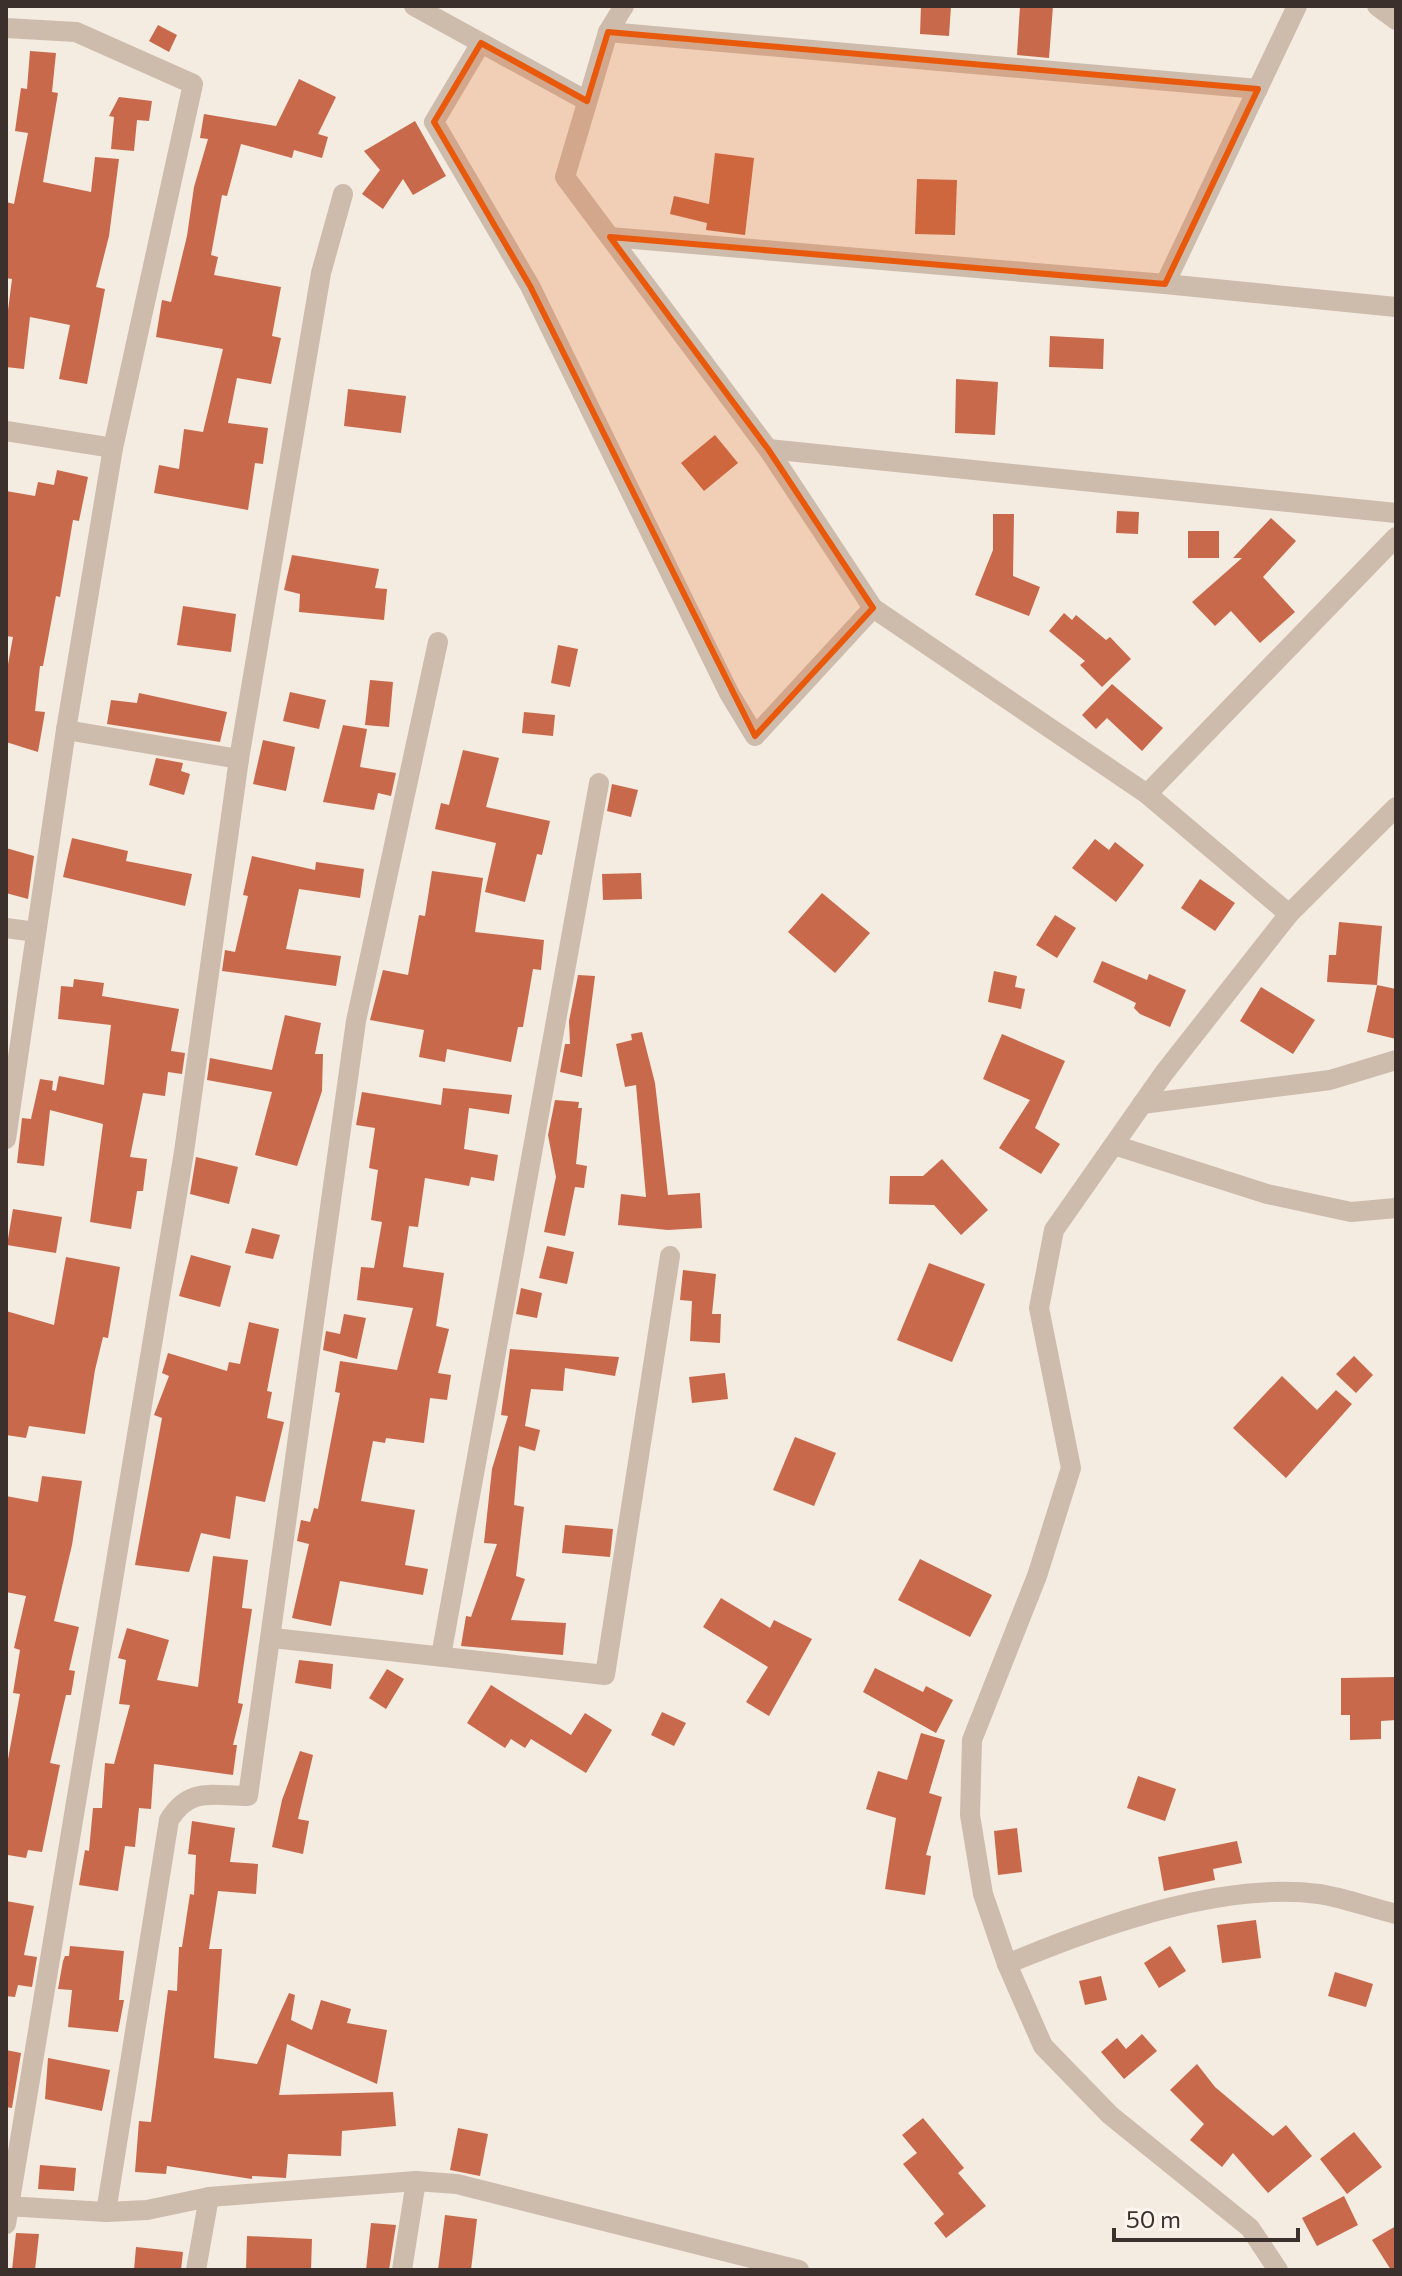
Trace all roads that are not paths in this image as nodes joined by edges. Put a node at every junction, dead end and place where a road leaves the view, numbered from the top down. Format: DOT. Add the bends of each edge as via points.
graph roads {
  1 [pos="414,6"];
  2 [pos="624,6"];
  3 [pos="1297,6"];
  4 [pos="1377,6"];
  5 [pos="1396,20"];
  6 [pos="6,28"];
  7 [pos="608,32"];
  8 [pos="481,43"];
  9 [pos="1258,89"];
  10 [pos="587,101"];
  11 [pos="343,194"];
  12 [pos="610,237"];
  13 [pos="1165,284"];
  14 [pos="1396,307"];
  15 [pos="6,431"];
  16 [pos="113,448"];
  17 [pos="768,449"];
  18 [pos="1396,513"];
  19 [pos="1396,537"];
  20 [pos="873,608"];
  21 [pos="438,642"];
  22 [pos="66,730"];
  23 [pos="239,759"];
  24 [pos="599,783"];
  25 [pos="1147,794"];
  26 [pos="1396,807"];
  27 [pos="1289,914"];
  28 [pos="6,928"];
  29 [pos="36,932"];
  30 [pos="1396,1060"];
  31 [pos="10,1097"];
  32 [pos="1142,1104"];
  33 [pos="6,1139"];
  34 [pos="1114,1145"];
  35 [pos="1396,1208"];
  36 [pos="670,1256"];
  37 [pos="273,1638"];
  38 [pos="441,1656"];
  39 [pos="1396,1914"];
  40 [pos="1007,1964"];
  41 [pos="416,2181"];
  42 [pos="209,2197"];
  43 [pos="106,2212"];
  44 [pos="8,2213"];
  45 [pos="196,2270"];
  46 [pos="402,2270"];
  47 [pos="799,2270"];
  48 [pos="1278,2270"];
  1 -- 8 [label="street"];
  2 -- 7 [label="street"];
  3 -- 9 [label="street"];
  4 -- 5 [label="street"];
  6 -- 16 [label="street" via="76,32 193,84"];
  7 -- 9 [label="street"];
  7 -- 10 [label="street"];
  8 -- 10 [label="street"];
  8 -- 20 [label="street" via="434,122 530,286 729,693 755,736"];
  9 -- 13 [label="street"];
  10 -- 12 [label="street" via="565,177"];
  11 -- 23 [label="street" via="321,273"];
  12 -- 13 [label="street"];
  12 -- 17 [label="street"];
  13 -- 14 [label="street"];
  15 -- 16 [label="street"];
  16 -- 22 [label="street"];
  17 -- 18 [label="street"];
  17 -- 20 [label="street"];
  19 -- 25 [label="street"];
  20 -- 25 [label="street"];
  21 -- 37 [label="street" via="356,1021"];
  22 -- 23 [label="street"];
  22 -- 29 [label="street"];
  23 -- 44 [label="street" via="182,1168"];
  24 -- 38 [label="street"];
  25 -- 27 [label="street"];
  26 -- 27 [label="street"];
  27 -- 32 [label="street"];
  28 -- 29 [label="street"];
  29 -- 31 [label="street"];
  30 -- 32 [label="street" via="1330,1080"];
  31 -- 33 [label="street"];
  32 -- 34 [label="street"];
  34 -- 35 [label="street" via="1267,1194 1351,1212"];
  34 -- 40 [label="street" via="1054,1230 1039,1308 1071,1468 1037,1576 972,1740 970,1815 983,1894"];
  36 -- 38 [label="street" via="605,1675"];
  37 -- 38 [label="street"];
  37 -- 43 [label="street" via="248,1796 190,1796 169,1820"];
  39 -- 40 [label="street" via="1320,1894 1261,1893 1179,1907"];
  40 -- 48 [label="street" via="1043,2046 1110,2115 1250,2228"];
  41 -- 42 [label="street"];
  41 -- 46 [label="street"];
  41 -- 47 [label="street" via="457,2184"];
  42 -- 43 [label="street"];
  42 -- 45 [label="street"];
  43 -- 44 [label="street"];
}
